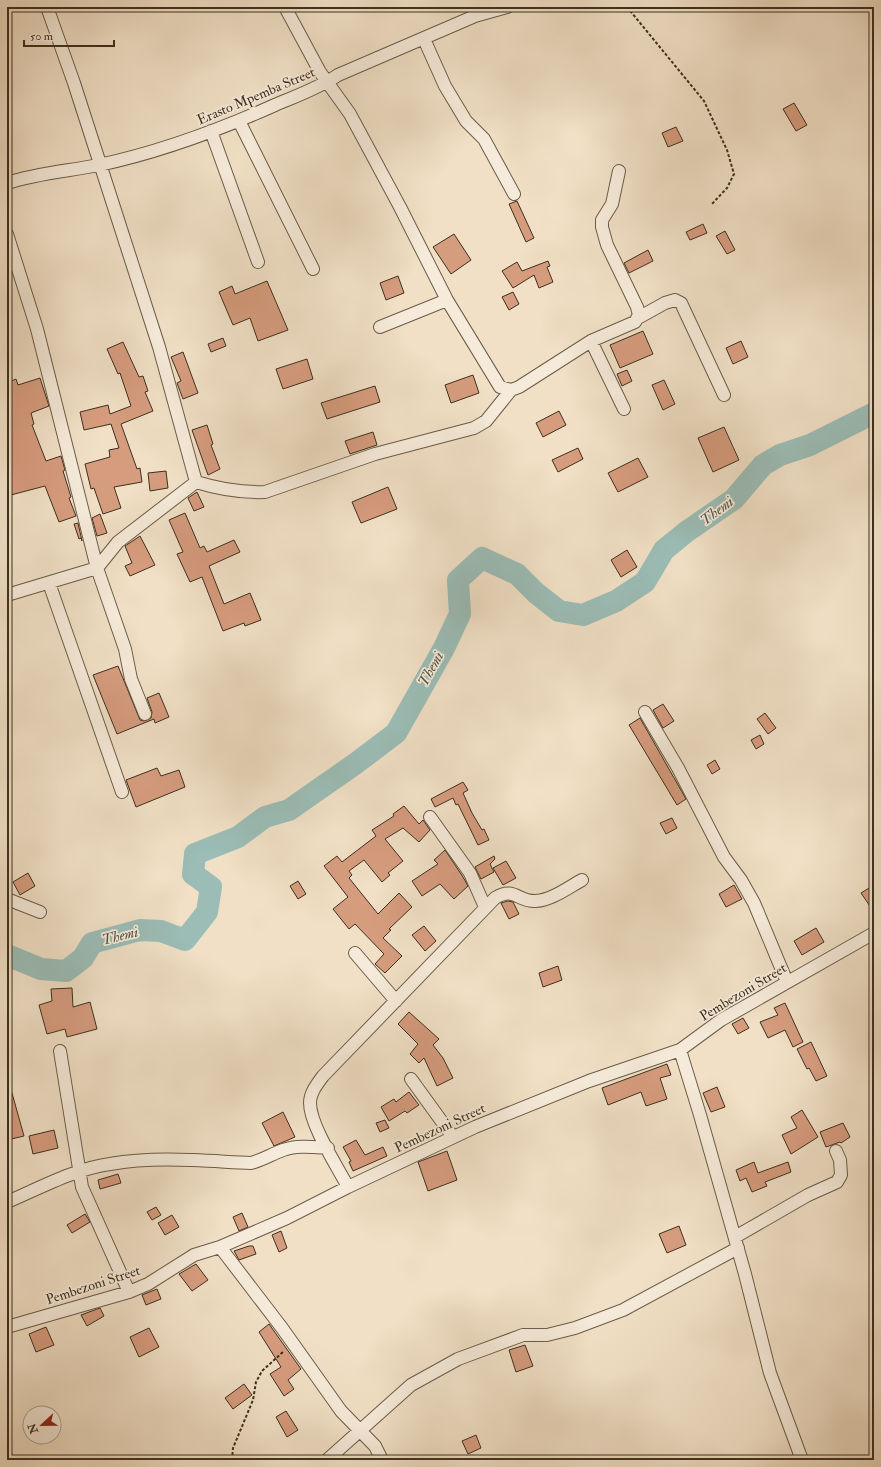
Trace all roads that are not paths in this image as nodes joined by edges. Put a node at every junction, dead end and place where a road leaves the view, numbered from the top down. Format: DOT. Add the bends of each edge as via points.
graph roads {
  1 [pos="47,7"];
  2 [pos="285,7"];
  3 [pos="507,7"];
  4 [pos="424,39"];
  5 [pos="327,82"];
  6 [pos="239,121"];
  7 [pos="211,132"];
  8 [pos="100,164"];
  9 [pos="619,171"];
  10 [pos="7,184"];
  11 [pos="514,194"];
  12 [pos="7,234"];
  13 [pos="258,262"];
  14 [pos="313,269"];
  15 [pos="447,300"];
  16 [pos="638,318"];
  17 [pos="380,327"];
  18 [pos="591,341"];
  19 [pos="511,390"];
  20 [pos="724,395"];
  21 [pos="624,409"];
  22 [pos="196,482"];
  23 [pos="97,568"];
  24 [pos="49,583"];
  25 [pos="7,595"];
  26 [pos="645,712"];
  27 [pos="145,714"];
  28 [pos="122,792"];
  29 [pos="430,817"];
  30 [pos="582,880"];
  31 [pos="7,899"];
  32 [pos="485,907"];
  33 [pos="40,912"];
  34 [pos="874,932"];
  35 [pos="355,953"];
  36 [pos="787,982"];
  37 [pos="396,1002"];
  38 [pos="680,1050"];
  39 [pos="60,1051"];
  40 [pos="411,1079"];
  41 [pos="453,1137"];
  42 [pos="328,1148"];
  43 [pos="836,1151"];
  44 [pos="79,1172"];
  45 [pos="348,1187"];
  46 [pos="7,1202"];
  47 [pos="736,1242"];
  48 [pos="220,1247"];
  49 [pos="128,1292"];
  50 [pos="7,1327"];
  51 [pos="359,1431"];
  52 [pos="327,1460"];
  53 [pos="382,1460"];
  54 [pos="802,1460"];
  1 -- 8 [label="street"];
  2 -- 5 [label="street"];
  3 -- 4 [label="street, Erasto Mpemba Street" via="475,16"];
  4 -- 5 [label="street, Erasto Mpemba Street"];
  4 -- 11 [label="street" via="445,86 466,121 484,139"];
  5 -- 6 [label="street, Erasto Mpemba Street"];
  5 -- 15 [label="street" via="350,114"];
  6 -- 7 [label="street, Erasto Mpemba Street"];
  6 -- 14 [label="street"];
  7 -- 8 [label="street, Erasto Mpemba Street"];
  7 -- 13 [label="street"];
  8 -- 10 [label="street, Erasto Mpemba Street" via="47,173"];
  8 -- 22 [label="street" via="159,347"];
  9 -- 16 [label="street" via="612,204 602,220 602,227 607,245 637,307"];
  12 -- 23 [label="street" via="37,329"];
  15 -- 17 [label="street"];
  15 -- 19 [label="street" via="495,380 500,387"];
  16 -- 18 [label="street" via="626,327"];
  16 -- 20 [label="street" via="665,303 675,300 681,304"];
  18 -- 19 [label="street"];
  18 -- 21 [label="street"];
  19 -- 22 [label="street" via="486,421 474,428 375,454 265,492 219,489"];
  22 -- 23 [label="street" via="118,542"];
  23 -- 24 [label="street"];
  23 -- 27 [label="street" via="125,649 131,679"];
  24 -- 25 [label="street"];
  24 -- 28 [label="street"];
  26 -- 36 [label="street" via="678,768 724,857 754,903"];
  29 -- 32 [label="street" via="470,873"];
  30 -- 32 [label="street" via="537,901 523,899 511,892 504,893"];
  31 -- 33 [label="street"];
  32 -- 37 [label="street"];
  34 -- 36 [label="street, Pembezoni Street"];
  35 -- 37 [label="street"];
  36 -- 38 [label="street, Pembezoni Street" via="721,1020"];
  37 -- 42 [label="street" via="323,1076 313,1091 310,1102 311,1114"];
  38 -- 41 [label="street, Pembezoni Street" via="589,1081"];
  38 -- 47 [label="street"];
  39 -- 44 [label="street"];
  40 -- 41 [label="street"];
  41 -- 45 [label="street, Pembezoni Street"];
  42 -- 44 [label="street" via="298,1147 251,1163 159,1159 110,1164"];
  42 -- 45 [label="street"];
  43 -- 47 [label="street" via="842,1175 837,1182 808,1195"];
  44 -- 46 [label="street"];
  44 -- 49 [label="street" via="82,1187"];
  45 -- 48 [label="street, Pembezoni Street" via="287,1218"];
  47 -- 51 [label="street" via="623,1310 575,1328 547,1335 523,1335 458,1359 411,1385"];
  47 -- 54 [label="street" via="770,1373"];
  48 -- 49 [label="street, Pembezoni Street" via="194,1256 148,1284"];
  48 -- 51 [label="street" via="337,1406"];
  49 -- 50 [label="street, Pembezoni Street"];
  51 -- 52 [label="street"];
  51 -- 53 [label="street" via="375,1446"];
}
